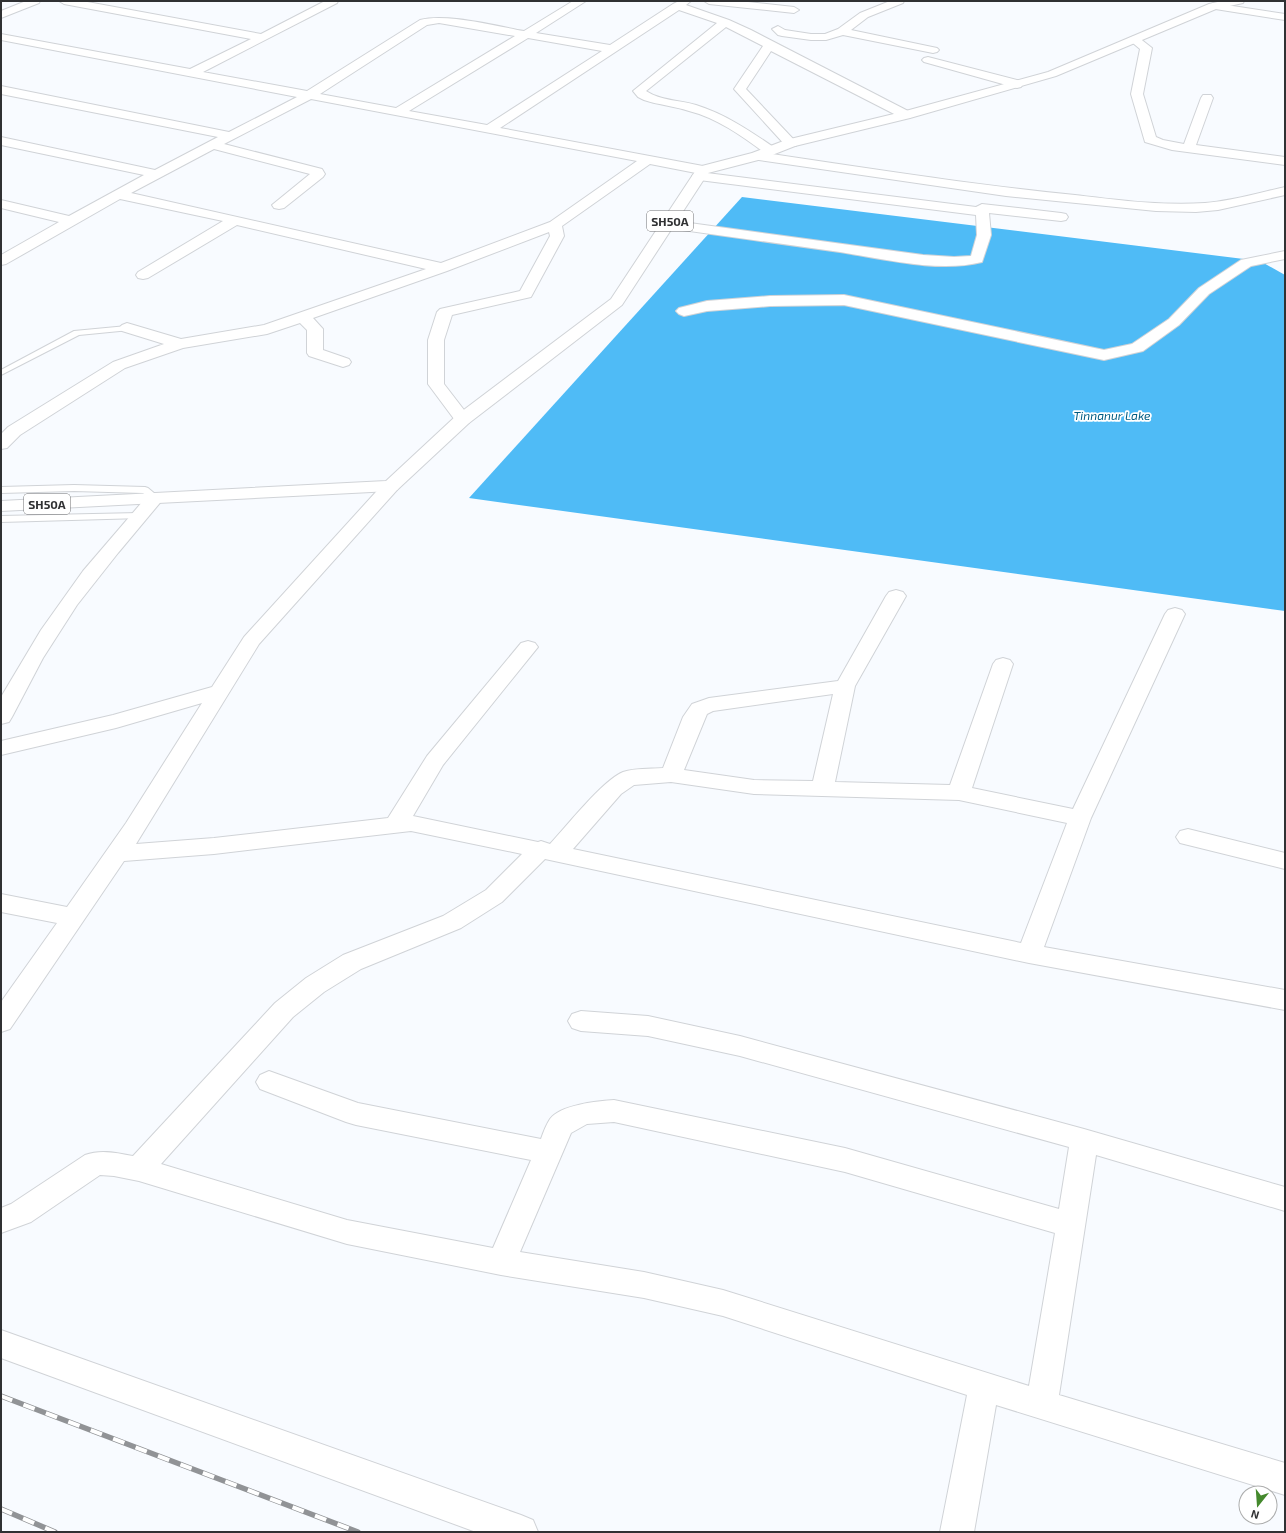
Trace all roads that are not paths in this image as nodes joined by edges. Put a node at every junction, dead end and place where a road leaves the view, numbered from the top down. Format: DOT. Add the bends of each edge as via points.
graph roads {
  1 [pos="17,1"];
  2 [pos="64,1"];
  3 [pos="315,1"];
  4 [pos="581,1"];
  5 [pos="709,1"];
  6 [pos="802,1"];
  7 [pos="898,1"];
  8 [pos="1239,1"];
  9 [pos="32,2"];
  10 [pos="331,2"];
  11 [pos="681,4"];
  12 [pos="1218,4"];
  13 [pos="794,10"];
  14 [pos="1,15"];
  15 [pos="1285,17"];
  16 [pos="725,22"];
  17 [pos="778,29"];
  18 [pos="842,31"];
  19 [pos="527,34"];
  20 [pos="752,35"];
  21 [pos="1,37"];
  22 [pos="261,37"];
  23 [pos="1134,39"];
  24 [pos="769,45"];
  25 [pos="611,49"];
  26 [pos="190,74"];
  27 [pos="1017,84"];
  28 [pos="1,90"];
  29 [pos="308,96"];
  30 [pos="1207,98"];
  31 [pos="397,113"];
  32 [pos="906,115"];
  33 [pos="488,130"];
  34 [pos="230,136"];
  35 [pos="1,141"];
  36 [pos="791,143"];
  37 [pos="212,145"];
  38 [pos="1189,148"];
  39 [pos="763,153"];
  40 [pos="647,160"];
  41 [pos="1285,161"];
  42 [pos="701,173"];
  43 [pos="156,174"];
  44 [pos="1285,191"];
  45 [pos="118,194"];
  46 [pos="1,204"];
  47 [pos="279,205"];
  48 [pos="983,212"];
  49 [pos="1061,217"];
  50 [pos="235,220"];
  51 [pos="72,221"];
  52 [pos="668,224"];
  53 [pos="555,226"];
  54 [pos="1285,255"];
  55 [pos="1,261"];
  56 [pos="442,268"];
  57 [pos="143,274"];
  58 [pos="684,311"];
  59 [pos="303,317"];
  60 [pos="127,328"];
  61 [pos="180,344"];
  62 [pos="343,362"];
  63 [pos="1,373"];
  64 [pos="463,419"];
  65 [pos="1,444"];
  66 [pos="390,486"];
  67 [pos="1,490"];
  68 [pos="155,498"];
  69 [pos="1,506"];
  70 [pos="139,516"];
  71 [pos="1,519"];
  72 [pos="896,596"];
  73 [pos="1175,614"];
  74 [pos="528,647"];
  75 [pos="1003,664"];
  76 [pos="845,686"];
  77 [pos="220,691"];
  78 [pos="1,717"];
  79 [pos="1,748"];
  80 [pos="672,775"];
  81 [pos="822,789"];
  82 [pos="960,793"];
  83 [pos="1080,818"];
  84 [pos="396,824"];
  85 [pos="1188,837"];
  86 [pos="549,851"];
  87 [pos="117,853"];
  88 [pos="1285,861"];
  89 [pos="1,903"];
  90 [pos="74,917"];
  91 [pos="1029,954"];
  92 [pos="1285,1000"];
  93 [pos="581,1021"];
  94 [pos="1,1022"];
  95 [pos="269,1082"];
  96 [pos="1084,1140"];
  97 [pos="548,1152"];
  98 [pos="139,1168"];
  99 [pos="1285,1199"];
  100 [pos="1,1221"];
  101 [pos="1071,1225"];
  102 [pos="501,1262"];
  103 [pos="1,1344"];
  104 [pos="984,1387"];
  105 [pos="1042,1405"];
  106 [pos="1285,1480"];
  107 [pos="521,1532"];
  108 [pos="957,1532"];
  1 -- 9 [label="street"];
  2 -- 22 [label="street"];
  3 -- 10 [label="street"];
  4 -- 19 [label="street"];
  5 -- 13 [label="street"];
  6 -- 13 [label="street"];
  7 -- 18 [label="street" via="864,15"];
  8 -- 12 [label="street"];
  9 -- 14 [label="street"];
  10 -- 22 [label="street"];
  11 -- 16 [label="street"];
  11 -- 25 [label="street"];
  12 -- 15 [label="street"];
  12 -- 23 [label="street"];
  13 -- 17 [label="street"];
  16 -- 20 [label="street"];
  16 -- 39 [label="street" via="639,91 641,95 650,98 709,114 752,138"];
  17 -- 18 [label="street" via="782,33 821,37"];
  17 -- 20 [label="street"];
  18 -- 27 [label="street" via="931,55"];
  19 -- 25 [label="street"];
  19 -- 29 [label="street" via="439,20 424,22"];
  19 -- 31 [label="street"];
  20 -- 24 [label="street"];
  21 -- 26 [label="street"];
  22 -- 26 [label="street"];
  23 -- 27 [label="street" via="1052,74"];
  23 -- 38 [label="street" via="1146,48 1136,94 1150,139"];
  24 -- 32 [label="street"];
  24 -- 36 [label="street" via="740,89"];
  25 -- 33 [label="street"];
  26 -- 29 [label="street"];
  27 -- 32 [label="street"];
  28 -- 34 [label="street"];
  29 -- 31 [label="street"];
  29 -- 34 [label="street"];
  30 -- 38 [label="street"];
  31 -- 33 [label="street"];
  32 -- 36 [label="street"];
  33 -- 40 [label="street"];
  34 -- 37 [label="street"];
  35 -- 43 [label="street"];
  36 -- 39 [label="street"];
  37 -- 43 [label="street"];
  37 -- 47 [label="street" via="317,172 318,174"];
  38 -- 41 [label="street"];
  39 -- 42 [label="street"];
  39 -- 44 [label="street" via="922,181 1058,198 1169,207 1218,206"];
  40 -- 42 [label="street"];
  40 -- 53 [label="street"];
  42 -- 48 [label="street"];
  42 -- 52 [label="street, SH50A"];
  43 -- 45 [label="street"];
  45 -- 50 [label="street"];
  45 -- 51 [label="street"];
  46 -- 51 [label="street"];
  48 -- 49 [label="street" via="982,208"];
  48 -- 52 [label="street" via="984,236 977,259 957,262 896,256"];
  50 -- 56 [label="street"];
  50 -- 57 [label="street"];
  51 -- 55 [label="street"];
  52 -- 64 [label="street, SH50A" via="617,302"];
  53 -- 56 [label="street"];
  53 -- 64 [label="street" via="557,236 526,294 445,312 436,340 436,384"];
  54 -- 58 [label="street" via="1246,263 1204,290 1174,322 1137,348 1104,355 844,300 707,306"];
  56 -- 59 [label="street"];
  59 -- 61 [label="street" via="267,329"];
  59 -- 62 [label="street" via="315,329 315,353"];
  60 -- 61 [label="street"];
  60 -- 63 [label="lane" via="77,333"];
  61 -- 65 [label="street" via="119,364 14,431"];
  64 -- 66 [label="street, SH50A"];
  66 -- 68 [label="street, SH50A"];
  66 -- 77 [label="street" via="251,641"];
  67 -- 68 [label="lane" via="146,490"];
  68 -- 69 [label="street, SH50A"];
  68 -- 70 [label="street"];
  70 -- 71 [label="lane"];
  70 -- 78 [label="street" via="117,539 54,624 14,689"];
  72 -- 76 [label="street"];
  73 -- 83 [label="street"];
  74 -- 84 [label="street" via="435,761"];
  75 -- 82 [label="street"];
  76 -- 80 [label="street" via="709,705 699,709"];
  76 -- 81 [label="street"];
  77 -- 79 [label="street" via="116,721"];
  77 -- 87 [label="street"];
  80 -- 81 [label="street" via="754,787"];
  80 -- 86 [label="street" via="629,778 612,789"];
  81 -- 82 [label="street"];
  82 -- 83 [label="street"];
  83 -- 91 [label="street"];
  84 -- 86 [label="street" via="411,823"];
  84 -- 87 [label="street" via="214,846"];
  85 -- 88 [label="street"];
  86 -- 91 [label="street"];
  86 -- 98 [label="street" via="494,896 452,922 352,962 315,985 284,1010"];
  87 -- 90 [label="street"];
  89 -- 90 [label="street"];
  90 -- 94 [label="street"];
  91 -- 92 [label="street"];
  93 -- 96 [label="street" via="648,1026 740,1046"];
  95 -- 97 [label="street" via="356,1114"];
  96 -- 99 [label="street"];
  96 -- 101 [label="street"];
  97 -- 101 [label="street" via="560,1126 574,1117 589,1112 614,1111 845,1160"];
  97 -- 102 [label="street"];
  98 -- 100 [label="street" via="95,1163 21,1213"];
  98 -- 102 [label="street" via="347,1232"];
  101 -- 105 [label="street"];
  102 -- 104 [label="street" via="644,1285 723,1303"];
  103 -- 107 [label="street"];
  104 -- 105 [label="street"];
  104 -- 108 [label="street"];
  105 -- 106 [label="street"];
}
